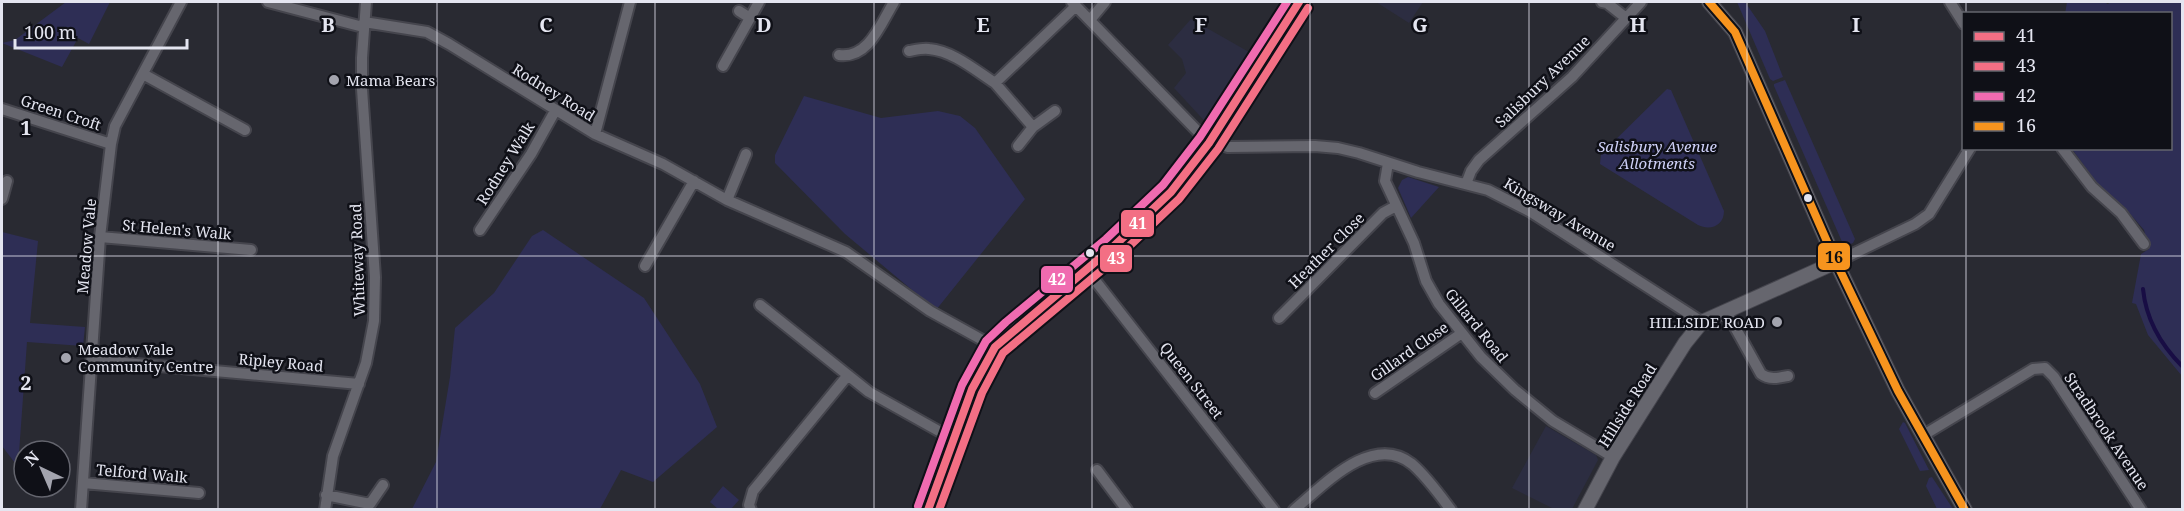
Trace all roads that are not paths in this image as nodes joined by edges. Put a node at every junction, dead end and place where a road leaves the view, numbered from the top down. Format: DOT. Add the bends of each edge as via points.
graph roads {
  1 [pos="181,2"];
  2 [pos="268,2"];
  3 [pos="366,2"];
  4 [pos="630,2"];
  5 [pos="759,2"];
  6 [pos="894,2"];
  7 [pos="1105,2"];
  8 [pos="1299,2"];
  9 [pos="1602,2"];
  10 [pos="1641,2"];
  11 [pos="1709,2"];
  12 [pos="1950,2"];
  13 [pos="1074,4"];
  14 [pos="1722,9"];
  15 [pos="739,11"];
  16 [pos="750,18"];
  17 [pos="1626,18"];
  18 [pos="1090,20"];
  19 [pos="1962,21"];
  20 [pos="364,25"];
  21 [pos="909,51"];
  22 [pos="838,55"];
  23 [pos="723,66"];
  24 [pos="142,74"];
  25 [pos="995,83"];
  26 [pos="2,109"];
  27 [pos="555,111"];
  28 [pos="1055,111"];
  29 [pos="1033,126"];
  30 [pos="245,130"];
  31 [pos="595,134"];
  32 [pos="1210,142"];
  33 [pos="111,144"];
  34 [pos="1018,146"];
  35 [pos="1969,150"];
  36 [pos="2064,150"];
  37 [pos="747,154"];
  38 [pos="1388,163"];
  39 [pos="7,181"];
  40 [pos="694,181"];
  41 [pos="1466,184"];
  42 [pos="2,197"];
  43 [pos="727,200"];
  44 [pos="1396,206"];
  45 [pos="480,230"];
  46 [pos="100,237"];
  47 [pos="2144,244"];
  48 [pos="251,250"];
  49 [pos="1836,262"];
  50 [pos="645,266"];
  51 [pos="1087,270"];
  52 [pos="760,305"];
  53 [pos="1726,311"];
  54 [pos="1279,318"];
  55 [pos="1702,322"];
  56 [pos="1461,333"];
  57 [pos="995,347"];
  58 [pos="92,360"];
  59 [pos="848,375"];
  60 [pos="1788,376"];
  61 [pos="359,384"];
  62 [pos="1375,393"];
  63 [pos="1922,436"];
  64 [pos="953,439"];
  65 [pos="1613,458"];
  66 [pos="1097,470"];
  67 [pos="83,483"];
  68 [pos="383,485"];
  69 [pos="200,493"];
  70 [pos="326,495"];
  71 [pos="81,510"];
  72 [pos="325,510"];
  73 [pos="750,510"];
  74 [pos="928,510"];
  75 [pos="1127,510"];
  76 [pos="1274,510"];
  77 [pos="1294,510"];
  78 [pos="1451,510"];
  79 [pos="1585,510"];
  80 [pos="1965,510"];
  81 [pos="2141,510"];
  1 -- 24 [label="street, Meadow Vale"];
  2 -- 20 [label="street, Rodney Road"];
  3 -- 20 [label="street, Whiteway Road"];
  4 -- 31 [label="street"];
  5 -- 16 [label="street"];
  6 -- 22 [label="street" via="870,42 848,57"];
  7 -- 18 [label="street"];
  8 -- 32 [label="main road"];
  9 -- 17 [label="street"];
  10 -- 17 [label="street, Salisbury Avenue"];
  11 -- 14 [label="street"];
  12 -- 19 [label="street"];
  13 -- 18 [label="street"];
  13 -- 25 [label="street"];
  14 -- 49 [label="street" via="1748,57"];
  15 -- 16 [label="street"];
  16 -- 23 [label="street"];
  17 -- 41 [label="street, Salisbury Avenue" via="1572,77 1479,160"];
  18 -- 32 [label="street"];
  20 -- 27 [label="street, Rodney Road" via="427,32"];
  20 -- 61 [label="street, Whiteway Road" via="362,89 376,297 372,341"];
  21 -- 25 [label="street" via="928,48 944,53"];
  24 -- 30 [label="street"];
  24 -- 33 [label="street, Meadow Vale" via="115,126"];
  25 -- 29 [label="street"];
  26 -- 33 [label="street, Green Croft"];
  27 -- 31 [label="street, Rodney Road"];
  27 -- 45 [label="street, Rodney Walk"];
  28 -- 29 [label="street"];
  29 -- 34 [label="street"];
  31 -- 40 [label="street, Rodney Road"];
  32 -- 38 [label="street, Kingsway Avenue" via="1228,147 1338,148"];
  32 -- 51 [label="main road" via="1171,192"];
  33 -- 46 [label="street, Meadow Vale"];
  35 -- 49 [label="street" via="1929,214"];
  36 -- 47 [label="street"];
  37 -- 43 [label="street"];
  38 -- 41 [label="street, Kingsway Avenue"];
  38 -- 44 [label="street, Gillard Road" via="1385,181"];
  39 -- 42 [label="street"];
  40 -- 43 [label="street, Rodney Road"];
  40 -- 50 [label="street"];
  41 -- 55 [label="street, Kingsway Avenue" via="1488,190 1531,212"];
  43 -- 57 [label="street, Rodney Road" via="846,252 930,312"];
  44 -- 54 [label="street, Heather Close" via="1383,213"];
  44 -- 56 [label="street, Gillard Road" via="1431,292"];
  46 -- 48 [label="street, St Helen's Walk"];
  46 -- 58 [label="street, Meadow Vale"];
  49 -- 53 [label="street"];
  49 -- 63 [label="street"];
  51 -- 57 [label="main road"];
  51 -- 76 [label="street, Queen Street"];
  52 -- 59 [label="street"];
  53 -- 55 [label="street"];
  53 -- 60 [label="street" via="1761,374"];
  55 -- 65 [label="street, Hillside Road"];
  56 -- 62 [label="street, Gillard Close"];
  56 -- 65 [label="street, Gillard Road" via="1519,394 1553,421"];
  57 -- 64 [label="main road" via="972,389"];
  58 -- 61 [label="street, Ripley Road"];
  58 -- 67 [label="street, Meadow Vale"];
  59 -- 64 [label="street" via="869,392"];
  59 -- 73 [label="street" via="753,490"];
  61 -- 70 [label="street, Whiteway Road" via="333,456"];
  63 -- 80 [label="street"];
  63 -- 81 [label="street, Stradbrook Avenue" via="2033,369 2045,368 2055,377"];
  64 -- 74 [label="main road"];
  65 -- 79 [label="street, Hillside Road"];
  66 -- 75 [label="street"];
  67 -- 69 [label="street, Telford Walk"];
  67 -- 71 [label="street, Meadow Vale"];
  68 -- 70 [label="street" via="370,504"];
  70 -- 72 [label="street, Whiteway Road"];
  77 -- 78 [label="street" via="1344,468 1380,454 1398,456 1411,463"];
}
